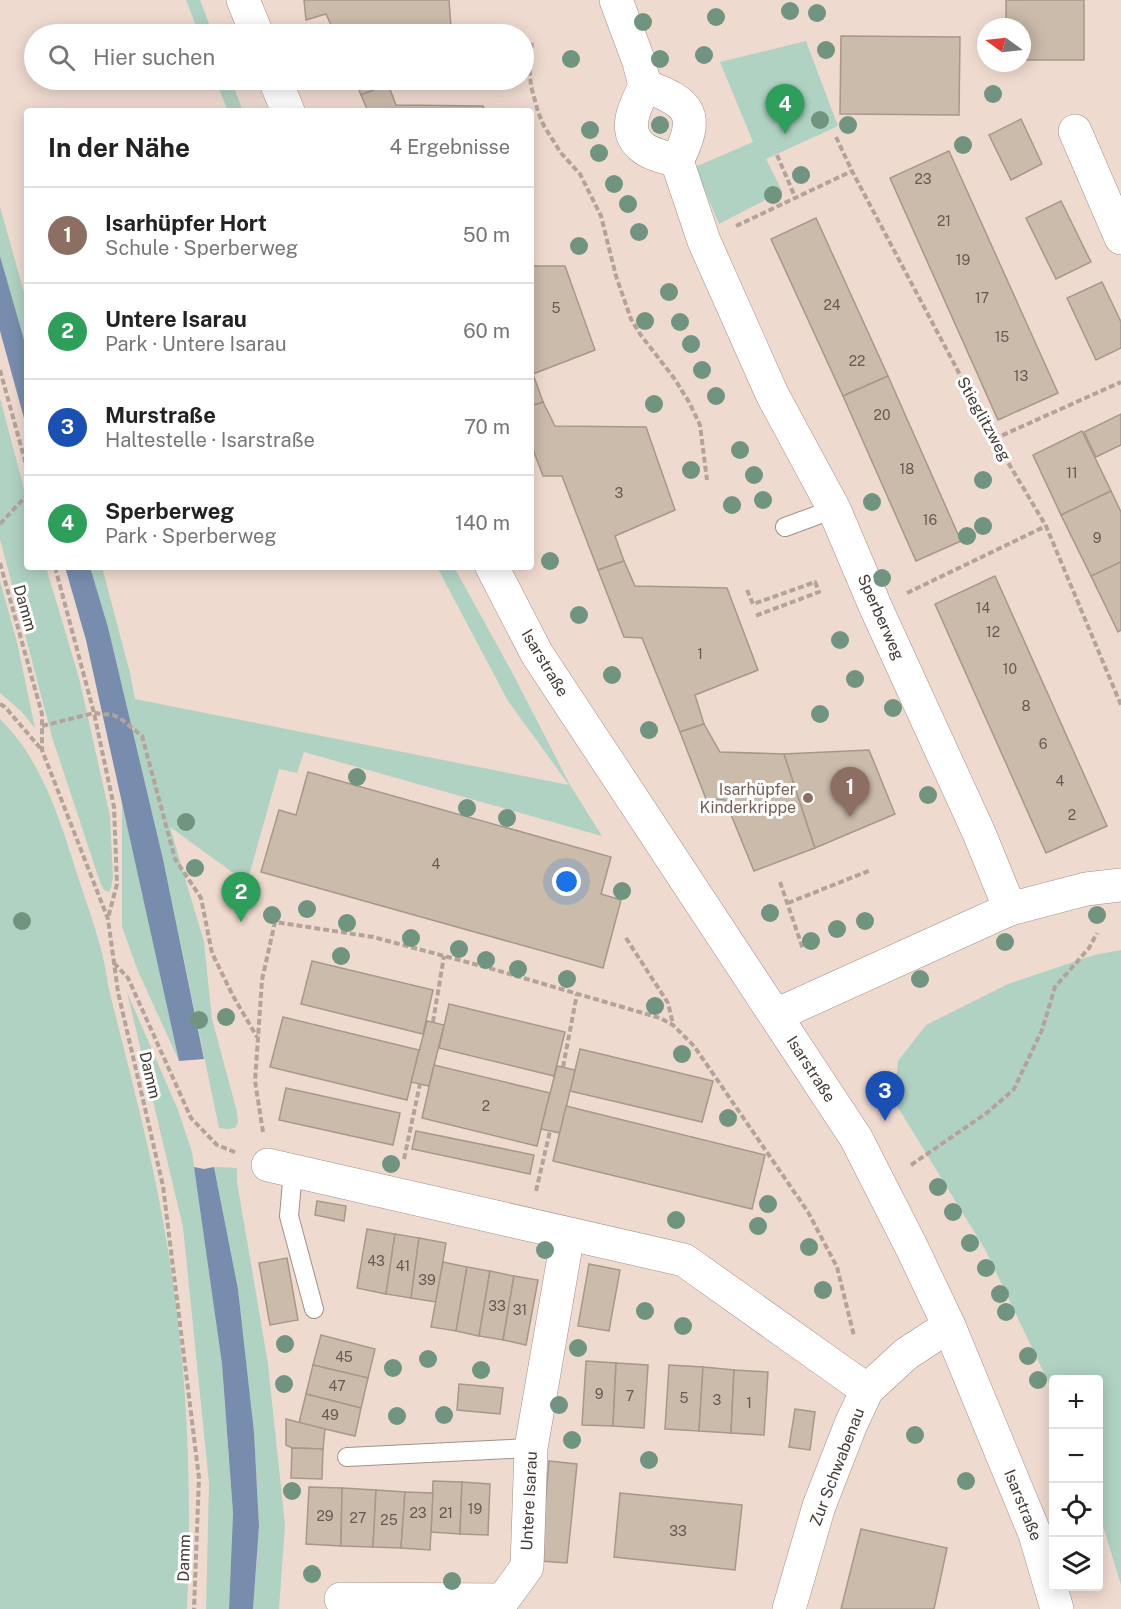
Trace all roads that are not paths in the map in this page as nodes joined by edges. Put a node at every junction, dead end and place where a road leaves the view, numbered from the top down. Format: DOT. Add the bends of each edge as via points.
graph roads {
  1 [pos="243,0"];
  2 [pos="616,0"];
  3 [pos="253,24"];
  4 [pos="645,86"];
  5 [pos="279,90"];
  6 [pos="287,108"];
  7 [pos="1075,131"];
  8 [pos="677,161"];
  9 [pos="1121,238"];
  10 [pos="834,509"];
  11 [pos="785,527"];
  12 [pos="494,570"];
  13 [pos="1121,885"];
  14 [pos="1010,909"];
  15 [pos="776,1015"];
  16 [pos="281,1168"];
  17 [pos="568,1234"];
  18 [pos="314,1310"];
  19 [pos="949,1326"];
  20 [pos="867,1390"];
  21 [pos="531,1448"];
  22 [pos="347,1457"];
  23 [pos="341,1599"];
  24 [pos="789,1609"];
  25 [pos="1057,1609"];
  1 -- 3 [label="street"];
  2 -- 4 [label="street"];
  4 -- 8 [label="street" via="680,101 687,110 689,133"];
  4 -- 8 [label="street" via="632,115 634,138 652,153"];
  5 -- 6 [label="street"];
  7 -- 9 [label="street"];
  8 -- 10 [label="street, Sperberweg" via="704,242 772,394"];
  10 -- 11 [label="lane"];
  10 -- 14 [label="street, Sperberweg"];
  12 -- 15 [label="street, Isarstraße" via="537,654"];
  13 -- 14 [label="street" via="1086,888"];
  14 -- 15 [label="street"];
  15 -- 19 [label="street, Isarstraße" via="856,1138"];
  16 -- 17 [label="street"];
  16 -- 18 [label="lane" via="289,1216"];
  17 -- 20 [label="street" via="684,1260"];
  17 -- 21 [label="street, Untere Isarau"];
  19 -- 20 [label="street, Zur Schwabenau" via="906,1354"];
  19 -- 25 [label="street, Isarstraße" via="1035,1534"];
  20 -- 24 [label="street, Zur Schwabenau" via="819,1506"];
  21 -- 22 [label="lane"];
  21 -- 23 [label="street, Untere Isarau" via="527,1567 503,1600"];
}
